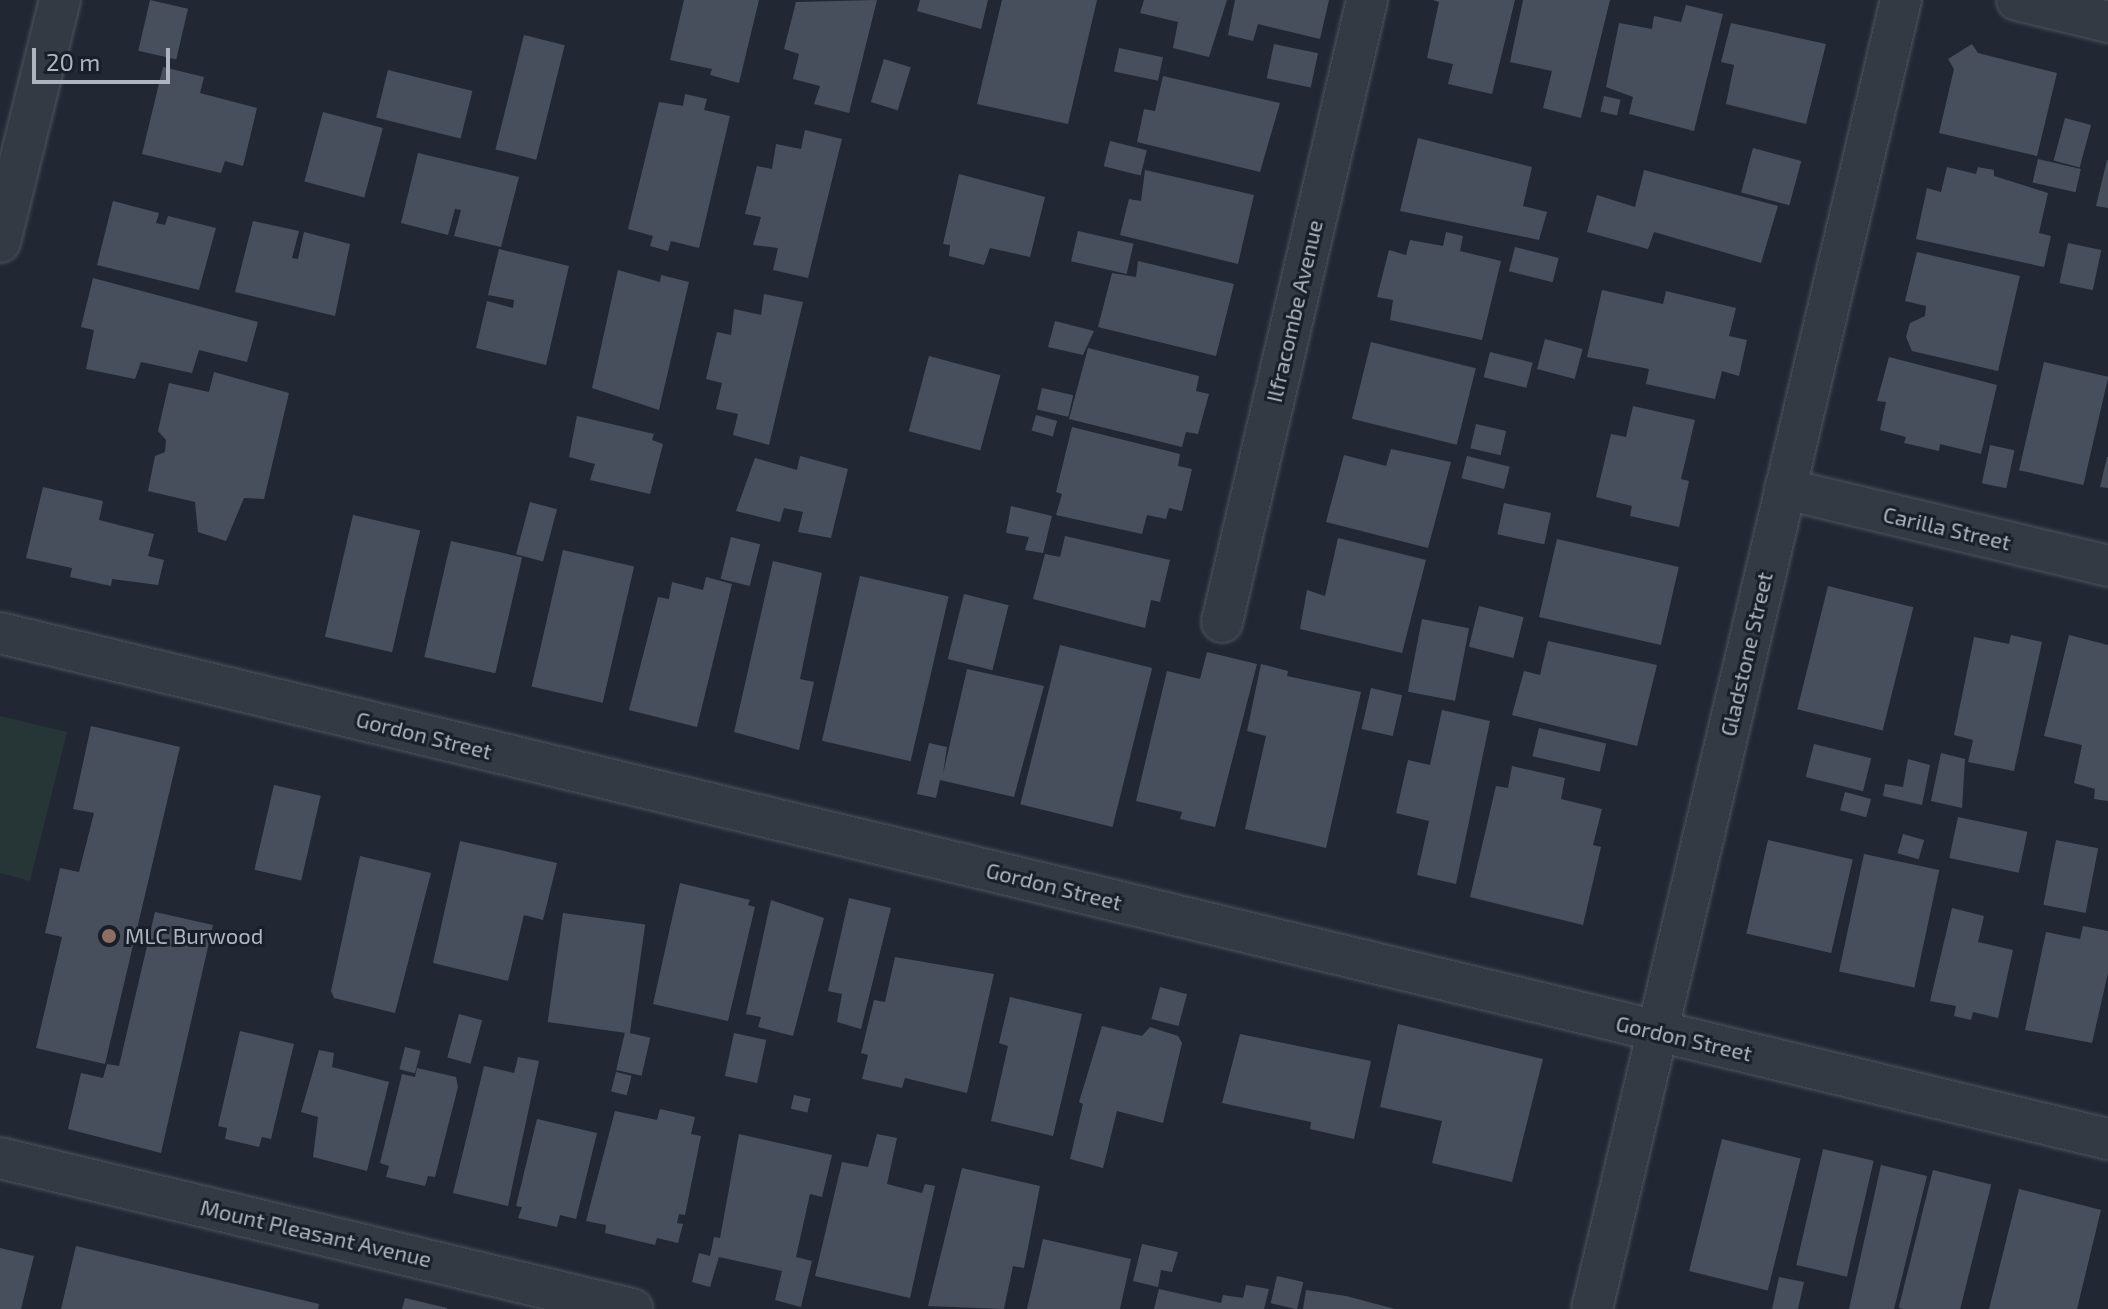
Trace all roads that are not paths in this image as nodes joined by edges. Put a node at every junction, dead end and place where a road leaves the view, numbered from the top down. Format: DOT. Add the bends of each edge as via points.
graph roads {
  1 [pos="60,0"];
  2 [pos="1367,0"];
  3 [pos="1901,0"];
  4 [pos="2017,0"];
  5 [pos="2108,22"];
  6 [pos="3,217"];
  7 [pos="1785,489"];
  8 [pos="2108,566"];
  9 [pos="1222,622"];
  10 [pos="0,633"];
  11 [pos="1657,1032"];
  12 [pos="2108,1139"];
  13 [pos="0,1158"];
  14 [pos="632,1309"];
  15 [pos="1592,1309"];
  1 -- 6 [label="street"];
  2 -- 9 [label="street, Ilfracombe Avenue"];
  3 -- 7 [label="street, Gladstone Street"];
  4 -- 5 [label="street"];
  7 -- 8 [label="street, Carilla Street"];
  7 -- 11 [label="street, Gladstone Street"];
  10 -- 11 [label="street, Gordon Street"];
  11 -- 12 [label="street, Gordon Street"];
  11 -- 15 [label="street, Gladstone Street"];
  13 -- 14 [label="street, Mount Pleasant Avenue"];
}
